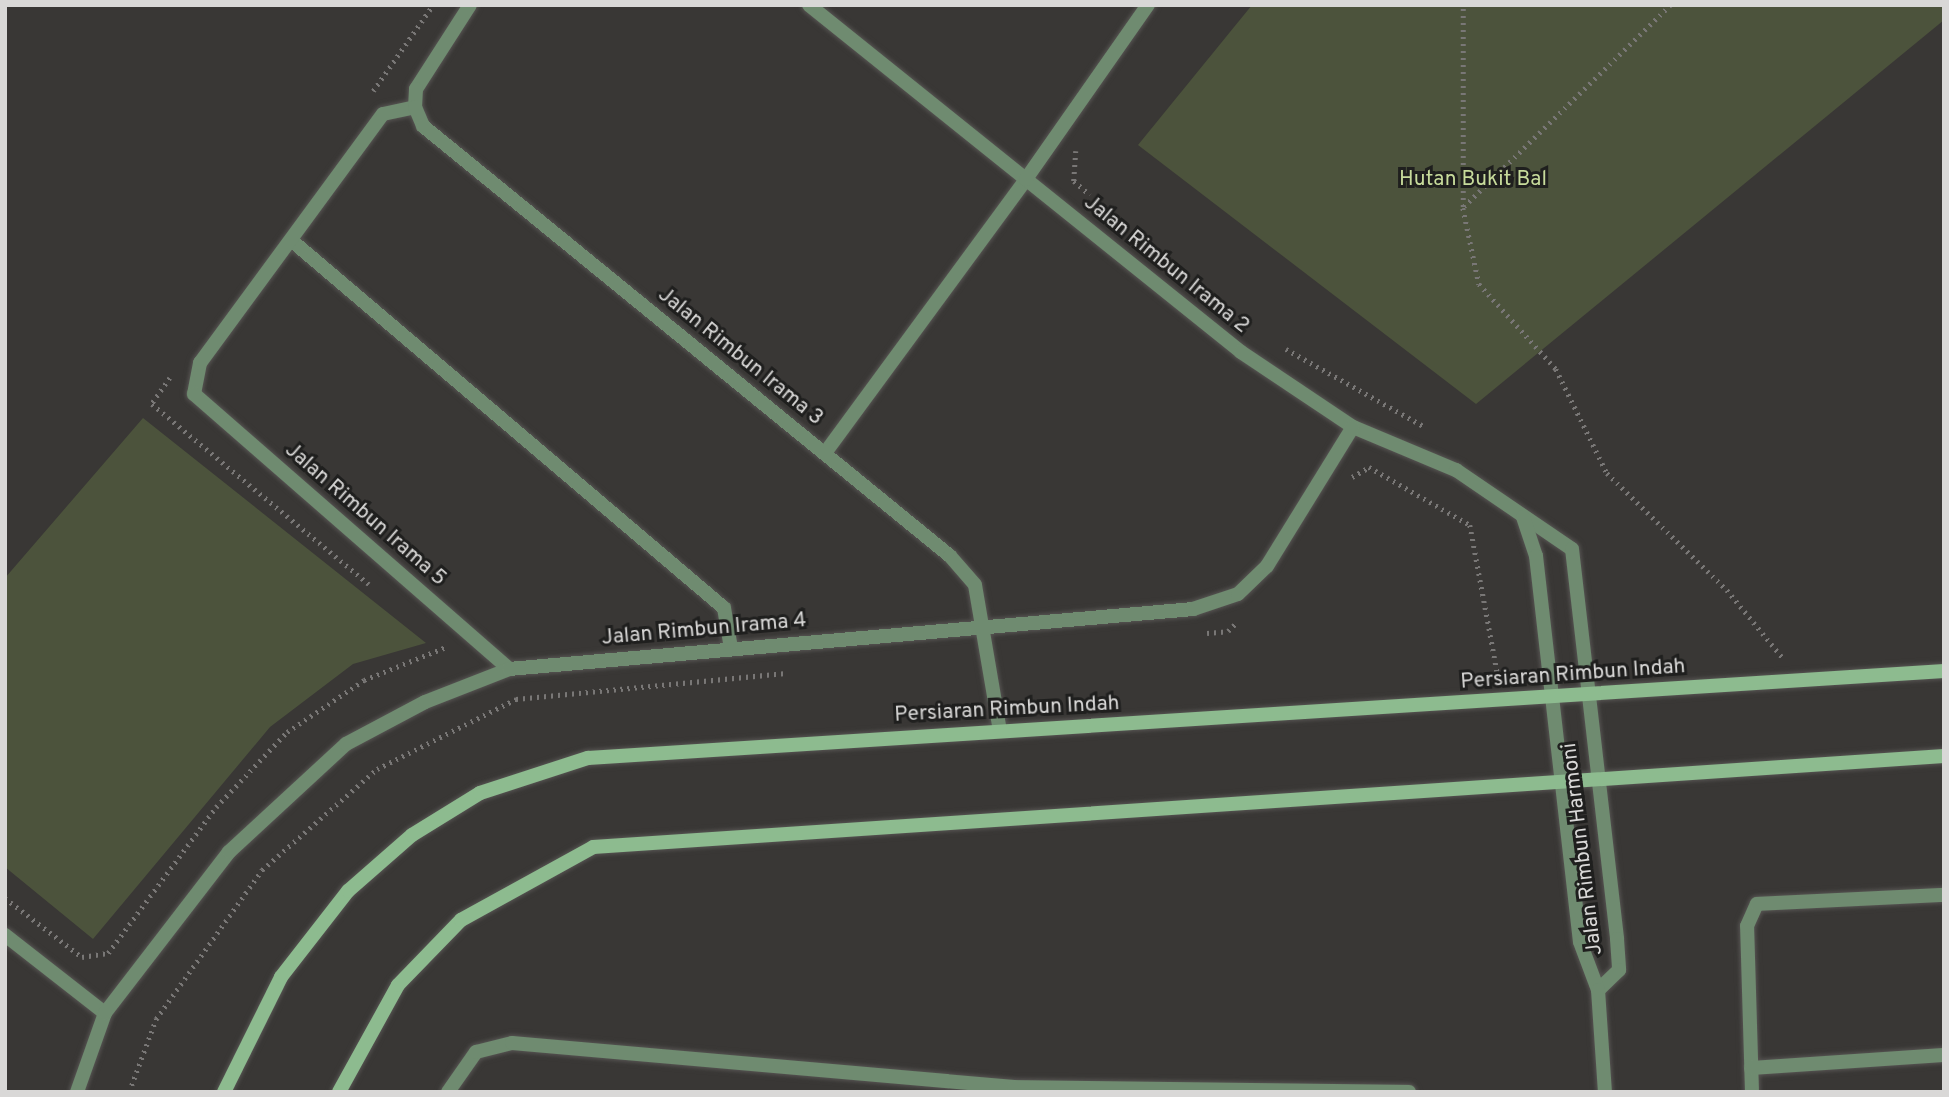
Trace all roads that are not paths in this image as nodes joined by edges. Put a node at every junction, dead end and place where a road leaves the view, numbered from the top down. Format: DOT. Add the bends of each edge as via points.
graph roads {
  1 [pos="470,5"];
  2 [pos="809,5"];
  3 [pos="1148,5"];
  4 [pos="415,107"];
  5 [pos="1026,179"];
  6 [pos="291,240"];
  7 [pos="1353,428"];
  8 [pos="825,453"];
  9 [pos="1523,517"];
  10 [pos="984,625"];
  11 [pos="731,649"];
  12 [pos="509,669"];
  13 [pos="1944,671"];
  14 [pos="1584,695"];
  15 [pos="1551,699"];
  16 [pos="1000,731"];
  17 [pos="1944,757"];
  18 [pos="1598,780"];
  19 [pos="1564,783"];
  20 [pos="1944,895"];
  21 [pos="5,935"];
  22 [pos="1598,990"];
  23 [pos="105,1013"];
  24 [pos="1944,1055"];
  25 [pos="1751,1068"];
  26 [pos="1013,1089"];
  27 [pos="76,1092"];
  28 [pos="224,1092"];
  29 [pos="339,1092"];
  30 [pos="448,1092"];
  31 [pos="1409,1092"];
  32 [pos="1605,1092"];
  33 [pos="1752,1092"];
  1 -- 4 [label="street" via="416,89"];
  2 -- 5 [label="street, Jalan Rimbun Irama 2"];
  3 -- 5 [label="street"];
  4 -- 6 [label="street" via="383,114"];
  4 -- 8 [label="street, Jalan Rimbun Irama 3" via="423,126"];
  5 -- 7 [label="street, Jalan Rimbun Irama 2" via="1241,352"];
  5 -- 8 [label="street"];
  6 -- 11 [label="street" via="723,608"];
  6 -- 12 [label="street, Jalan Rimbun Irama 5" via="200,363 194,394"];
  7 -- 9 [label="street, Jalan Rimbun Irama 2" via="1456,470"];
  7 -- 10 [label="street, Jalan Rimbun Irama 4" via="1267,566 1238,594 1193,609"];
  8 -- 10 [label="street, Jalan Rimbun Irama 3" via="950,556 975,585"];
  9 -- 14 [label="street, Jalan Rimbun Irama 2" via="1572,549"];
  9 -- 15 [label="street" via="1536,556"];
  10 -- 11 [label="street, Jalan Rimbun Irama 4"];
  10 -- 16 [label="street, Jalan Rimbun Irama 3"];
  11 -- 12 [label="street, Jalan Rimbun Irama 4"];
  12 -- 23 [label="street, Jalan Rimbun Irama 4" via="358,738 308,777 229,852"];
  13 -- 14 [label="street, Persiaran Rimbun Indah"];
  14 -- 15 [label="street, Persiaran Rimbun Indah"];
  14 -- 18 [label="street, Jalan Rimbun Harmoni"];
  15 -- 16 [label="street, Persiaran Rimbun Indah"];
  15 -- 19 [label="street, Jalan Rimbun Harmoni"];
  16 -- 28 [label="street, Persiaran Rimbun Indah" via="588,758 480,793 412,835 348,891 281,977"];
  17 -- 18 [label="street"];
  18 -- 19 [label="street"];
  18 -- 22 [label="street, Jalan Rimbun Harmoni" via="1619,970"];
  19 -- 22 [label="street, Jalan Rimbun Harmoni" via="1582,953"];
  19 -- 29 [label="street" via="593,847 461,920 398,985"];
  20 -- 25 [label="street" via="1757,904 1747,926"];
  21 -- 23 [label="street"];
  22 -- 32 [label="street, Jalan Rimbun Harmoni"];
  23 -- 27 [label="street"];
  24 -- 25 [label="street"];
  25 -- 33 [label="street"];
  26 -- 30 [label="street" via="512,1043 476,1052"];
  26 -- 31 [label="street"];
}
